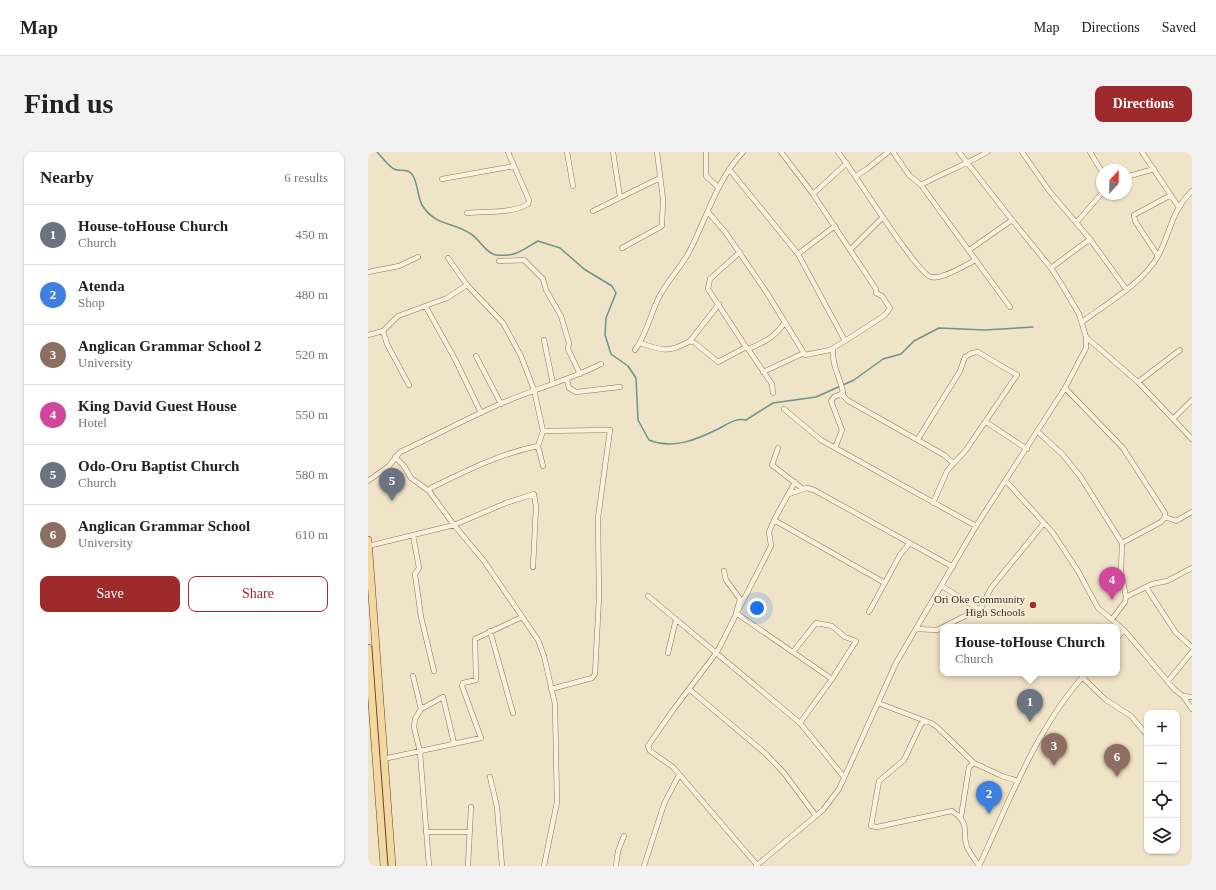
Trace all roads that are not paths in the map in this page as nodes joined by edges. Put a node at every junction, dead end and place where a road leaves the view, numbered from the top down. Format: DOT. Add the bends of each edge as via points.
graph roads {
  1 [pos="508,152"];
  2 [pos="568,152"];
  3 [pos="613,152"];
  4 [pos="657,152"];
  5 [pos="706,152"];
  6 [pos="743,152"];
  7 [pos="781,152"];
  8 [pos="838,152"];
  9 [pos="888,152"];
  10 [pos="893,152"];
  11 [pos="959,152"];
  12 [pos="986,152"];
  13 [pos="1022,152"];
  14 [pos="1090,152"];
  15 [pos="1142,152"];
  16 [pos="847,163"];
  17 [pos="968,163"];
  18 [pos="1097,164"];
  19 [pos="514,166"];
  20 [pos="1154,169"];
  21 [pos="729,170"];
  22 [pos="1132,175"];
  23 [pos="856,176"];
  24 [pos="660,178"];
  25 [pos="442,179"];
  26 [pos="920,185"];
  27 [pos="573,186"];
  28 [pos="718,187"];
  29 [pos="1191,193"];
  30 [pos="813,194"];
  31 [pos="1171,195"];
  32 [pos="620,197"];
  33 [pos="1096,200"];
  34 [pos="1178,206"];
  35 [pos="593,211"];
  36 [pos="708,212"];
  37 [pos="467,213"];
  38 [pos="882,217"];
  39 [pos="1012,220"];
  40 [pos="1076,223"];
  41 [pos="834,226"];
  42 [pos="1090,239"];
  43 [pos="622,248"];
  44 [pos="850,250"];
  45 [pos="969,250"];
  46 [pos="740,252"];
  47 [pos="798,254"];
  48 [pos="1158,256"];
  49 [pos="418,257"];
  50 [pos="448,258"];
  51 [pos="976,260"];
  52 [pos="499,261"];
  53 [pos="1051,268"];
  54 [pos="368,272"];
  55 [pos="467,285"];
  56 [pos="1126,289"];
  57 [pos="719,304"];
  58 [pos="426,307"];
  59 [pos="1010,307"];
  60 [pos="785,322"];
  61 [pos="1082,322"];
  62 [pos="383,331"];
  63 [pos="368,335"];
  64 [pos="1086,337"];
  65 [pos="544,340"];
  66 [pos="845,340"];
  67 [pos="690,341"];
  68 [pos="640,343"];
  69 [pos="747,348"];
  70 [pos="833,349"];
  71 [pos="635,350"];
  72 [pos="1180,350"];
  73 [pos="804,353"];
  74 [pos="476,356"];
  75 [pos="601,364"];
  76 [pos="764,372"];
  77 [pos="580,374"];
  78 [pos="567,380"];
  79 [pos="1138,382"];
  80 [pos="553,384"];
  81 [pos="409,385"];
  82 [pos="620,388"];
  83 [pos="1065,388"];
  84 [pos="534,390"];
  85 [pos="773,393"];
  86 [pos="842,394"];
  87 [pos="1192,400"];
  88 [pos="501,404"];
  89 [pos="784,409"];
  90 [pos="481,413"];
  91 [pos="1173,420"];
  92 [pos="986,422"];
  93 [pos="543,431"];
  94 [pos="1037,431"];
  95 [pos="918,439"];
  96 [pos="1192,439"];
  97 [pos="538,446"];
  98 [pos="778,448"];
  99 [pos="835,448"];
  100 [pos="1027,449"];
  101 [pos="395,456"];
  102 [pos="953,463"];
  103 [pos="543,466"];
  104 [pos="368,481"];
  105 [pos="1006,481"];
  106 [pos="795,482"];
  107 [pos="803,489"];
  108 [pos="429,492"];
  109 [pos="789,494"];
  110 [pos="933,503"];
  111 [pos="1192,512"];
  112 [pos="1165,517"];
  113 [pos="774,520"];
  114 [pos="1044,523"];
  115 [pos="454,526"];
  116 [pos="976,526"];
  117 [pos="413,535"];
  118 [pos="368,540"];
  119 [pos="910,543"];
  120 [pos="1122,543"];
  121 [pos="368,546"];
  122 [pos="533,567"];
  123 [pos="953,567"];
  124 [pos="1192,568"];
  125 [pos="724,570"];
  126 [pos="885,583"];
  127 [pos="942,586"];
  128 [pos="1146,587"];
  129 [pos="648,596"];
  130 [pos="1126,597"];
  131 [pos="977,610"];
  132 [pos="736,612"];
  133 [pos="869,612"];
  134 [pos="522,617"];
  135 [pos="676,619"];
  136 [pos="1112,619"];
  137 [pos="948,624"];
  138 [pos="1117,624"];
  139 [pos="1120,626"];
  140 [pos="940,628"];
  141 [pos="916,629"];
  142 [pos="1124,630"];
  143 [pos="490,631"];
  144 [pos="1120,635"];
  145 [pos="1192,647"];
  146 [pos="368,648"];
  147 [pos="668,652"];
  148 [pos="717,652"];
  149 [pos="793,652"];
  150 [pos="1192,652"];
  151 [pos="434,671"];
  152 [pos="413,676"];
  153 [pos="1082,677"];
  154 [pos="832,679"];
  155 [pos="369,681"];
  156 [pos="1168,681"];
  157 [pos="551,689"];
  158 [pos="689,689"];
  159 [pos="1183,696"];
  160 [pos="1192,697"];
  161 [pos="878,704"];
  162 [pos="421,709"];
  163 [pos="1192,709"];
  164 [pos="513,713"];
  165 [pos="800,723"];
  166 [pos="923,723"];
  167 [pos="1144,731"];
  168 [pos="454,743"];
  169 [pos="420,752"];
  170 [pos="383,759"];
  171 [pos="974,763"];
  172 [pos="679,775"];
  173 [pos="490,777"];
  174 [pos="844,777"];
  175 [pos="1018,781"];
  176 [pos="471,808"];
  177 [pos="816,816"];
  178 [pos="961,817"];
  179 [pos="426,832"];
  180 [pos="470,832"];
  181 [pos="624,836"];
  182 [pos="756,865"];
  183 [pos="384,866"];
  184 [pos="392,866"];
  185 [pos="429,866"];
  186 [pos="468,866"];
  187 [pos="502,866"];
  188 [pos="544,866"];
  189 [pos="616,866"];
  190 [pos="644,866"];
  191 [pos="979,866"];
  1 -- 19 [label="street"];
  2 -- 27 [label="street"];
  3 -- 32 [label="street"];
  4 -- 24 [label="street"];
  5 -- 28 [label="street" via="707,179"];
  6 -- 21 [label="street"];
  7 -- 30 [label="street"];
  8 -- 16 [label="street"];
  9 -- 23 [label="street"];
  10 -- 26 [label="street"];
  11 -- 17 [label="street"];
  12 -- 17 [label="street"];
  13 -- 40 [label="street"];
  14 -- 18 [label="street"];
  15 -- 20 [label="street"];
  16 -- 23 [label="street"];
  16 -- 30 [label="street"];
  17 -- 26 [label="street"];
  17 -- 39 [label="street"];
  19 -- 25 [label="street"];
  19 -- 37 [label="street" via="529,200 528,204 510,210"];
  20 -- 22 [label="street"];
  20 -- 31 [label="street"];
  21 -- 28 [label="street"];
  21 -- 47 [label="street"];
  23 -- 38 [label="street"];
  24 -- 32 [label="street"];
  24 -- 43 [label="street" via="663,199 662,226"];
  26 -- 45 [label="street"];
  28 -- 36 [label="street"];
  29 -- 34 [label="street"];
  30 -- 41 [label="street"];
  31 -- 34 [label="street"];
  31 -- 48 [label="street" via="1134,215 1135,221"];
  32 -- 35 [label="street"];
  33 -- 40 [label="street"];
  34 -- 48 [label="street"];
  36 -- 46 [label="street"];
  36 -- 68 [label="street" via="688,254 659,298"];
  38 -- 44 [label="street"];
  38 -- 51 [label="street" via="928,276 937,277"];
  39 -- 45 [label="street"];
  39 -- 53 [label="street"];
  40 -- 42 [label="street"];
  41 -- 44 [label="street"];
  41 -- 47 [label="street"];
  42 -- 53 [label="street"];
  42 -- 56 [label="street"];
  44 -- 66 [label="street" via="876,289 876,293 882,296 890,308 885,315"];
  45 -- 51 [label="street"];
  46 -- 57 [label="street" via="710,279 708,289"];
  46 -- 60 [label="street"];
  47 -- 66 [label="street"];
  48 -- 56 [label="street" via="1151,267"];
  49 -- 54 [label="street" via="399,266"];
  50 -- 55 [label="street"];
  51 -- 59 [label="street"];
  52 -- 77 [label="street" via="524,260 542,279 561,316 569,343 568,348"];
  53 -- 61 [label="street"];
  55 -- 58 [label="street"];
  55 -- 84 [label="street" via="503,323 521,356"];
  56 -- 61 [label="street"];
  57 -- 67 [label="street"];
  57 -- 69 [label="street"];
  58 -- 62 [label="street" via="398,316"];
  58 -- 90 [label="street"];
  60 -- 69 [label="street" via="773,337"];
  60 -- 73 [label="street"];
  61 -- 64 [label="street"];
  62 -- 63 [label="street"];
  62 -- 81 [label="street" via="387,344"];
  64 -- 79 [label="street"];
  64 -- 83 [label="street" via="1086,348"];
  65 -- 80 [label="street"];
  66 -- 70 [label="street"];
  67 -- 68 [label="street" via="678,349 668,350"];
  67 -- 69 [label="street" via="718,362"];
  68 -- 71 [label="street"];
  69 -- 76 [label="street"];
  70 -- 73 [label="street" via="816,354"];
  70 -- 86 [label="street" via="832,356 841,381"];
  72 -- 79 [label="street"];
  73 -- 76 [label="street"];
  74 -- 88 [label="street"];
  75 -- 77 [label="street"];
  76 -- 85 [label="street" via="772,384"];
  77 -- 78 [label="street"];
  78 -- 80 [label="street"];
  78 -- 82 [label="street" via="569,388 576,392"];
  79 -- 91 [label="street"];
  80 -- 84 [label="street"];
  83 -- 94 [label="street"];
  83 -- 112 [label="street" via="1123,448 1165,512"];
  84 -- 88 [label="street"];
  84 -- 93 [label="street"];
  86 -- 95 [label="street" via="847,400"];
  86 -- 99 [label="street" via="831,401 842,430"];
  87 -- 91 [label="street"];
  88 -- 90 [label="street"];
  89 -- 99 [label="street" via="821,440"];
  90 -- 101 [label="street"];
  91 -- 96 [label="street"];
  92 -- 95 [label="street" via="1017,375 975,352 964,357 960,370"];
  92 -- 100 [label="street"];
  92 -- 102 [label="street"];
  93 -- 97 [label="street"];
  93 -- 157 [label="street" via="610,430 598,518 600,597 595,674 592,678"];
  94 -- 100 [label="street"];
  94 -- 120 [label="street" via="1063,455 1080,476"];
  95 -- 102 [label="street"];
  97 -- 103 [label="street"];
  97 -- 108 [label="street" via="483,463 432,488"];
  98 -- 106 [label="street" via="772,465"];
  99 -- 110 [label="street"];
  100 -- 105 [label="street"];
  101 -- 104 [label="street" via="389,466"];
  101 -- 108 [label="street" via="411,478"];
  102 -- 110 [label="street"];
  105 -- 114 [label="street"];
  105 -- 116 [label="street"];
  106 -- 107 [label="street"];
  106 -- 109 [label="street"];
  107 -- 109 [label="street"];
  107 -- 119 [label="street" via="814,490"];
  108 -- 115 [label="street"];
  109 -- 113 [label="street"];
  110 -- 116 [label="street"];
  111 -- 112 [label="street" via="1176,521"];
  112 -- 120 [label="street" via="1161,522"];
  113 -- 126 [label="street"];
  113 -- 132 [label="street" via="769,532 771,546"];
  114 -- 131 [label="street" via="991,588 982,608"];
  114 -- 136 [label="street" via="1078,571 1098,608"];
  115 -- 117 [label="street"];
  115 -- 122 [label="street" via="500,505 534,494 536,507"];
  115 -- 134 [label="street" via="484,561"];
  116 -- 123 [label="street"];
  117 -- 121 [label="street"];
  117 -- 151 [label="street" via="419,568 415,574 421,617"];
  118 -- 121 [label="main road"];
  119 -- 123 [label="street"];
  119 -- 126 [label="street" via="900,555"];
  120 -- 130 [label="street" via="1121,571"];
  121 -- 170 [label="main road"];
  123 -- 127 [label="street"];
  124 -- 128 [label="street" via="1167,581"];
  125 -- 132 [label="street" via="726,580 740,599"];
  126 -- 133 [label="street"];
  127 -- 131 [label="street"];
  127 -- 141 [label="street"];
  128 -- 130 [label="street"];
  128 -- 145 [label="street" via="1176,633"];
  129 -- 135 [label="street"];
  130 -- 136 [label="street"];
  131 -- 137 [label="street"];
  132 -- 148 [label="street"];
  132 -- 149 [label="street"];
  134 -- 143 [label="street"];
  134 -- 157 [label="street" via="538,640"];
  135 -- 147 [label="street"];
  135 -- 148 [label="street"];
  136 -- 138 [label="street"];
  139 -- 142 [label="street"];
  140 -- 141 [label="street"];
  141 -- 161 [label="street" via="896,663"];
  142 -- 144 [label="street"];
  142 -- 156 [label="street"];
  143 -- 164 [label="street"];
  143 -- 168 [label="street" via="475,639 476,680 463,683 462,686 481,738"];
  146 -- 155 [label="main road"];
  148 -- 158 [label="street"];
  148 -- 165 [label="street"];
  149 -- 154 [label="street"];
  149 -- 154 [label="street" via="816,623 832,626 845,637 856,641"];
  150 -- 156 [label="street"];
  152 -- 162 [label="street"];
  153 -- 167 [label="street" via="1106,700 1131,716"];
  153 -- 175 [label="street" via="1055,714"];
  154 -- 165 [label="street"];
  155 -- 183 [label="main road"];
  156 -- 159 [label="street"];
  157 -- 188 [label="street" via="555,704 557,802"];
  158 -- 172 [label="street" via="648,746 650,751 673,767"];
  158 -- 177 [label="street" via="766,754"];
  159 -- 160 [label="street"];
  159 -- 163 [label="street"];
  161 -- 166 [label="street"];
  161 -- 174 [label="street"];
  162 -- 168 [label="street" via="443,697"];
  162 -- 169 [label="street" via="414,727"];
  165 -- 174 [label="street"];
  166 -- 171 [label="street" via="937,727"];
  166 -- 178 [label="street" via="904,760 879,781 871,826 949,811"];
  168 -- 169 [label="street"];
  169 -- 170 [label="street"];
  169 -- 179 [label="street"];
  170 -- 184 [label="main road"];
  171 -- 175 [label="street"];
  171 -- 178 [label="street" via="968,767"];
  172 -- 182 [label="street"];
  172 -- 190 [label="street" via="664,804"];
  173 -- 187 [label="street" via="497,807"];
  174 -- 177 [label="street" via="839,789"];
  175 -- 191 [label="street"];
  176 -- 180 [label="street"];
  177 -- 182 [label="street"];
  178 -- 191 [label="street" via="966,830 967,847"];
  179 -- 180 [label="street"];
  179 -- 185 [label="street"];
  180 -- 186 [label="street"];
  181 -- 189 [label="street" via="618,850"];
}
